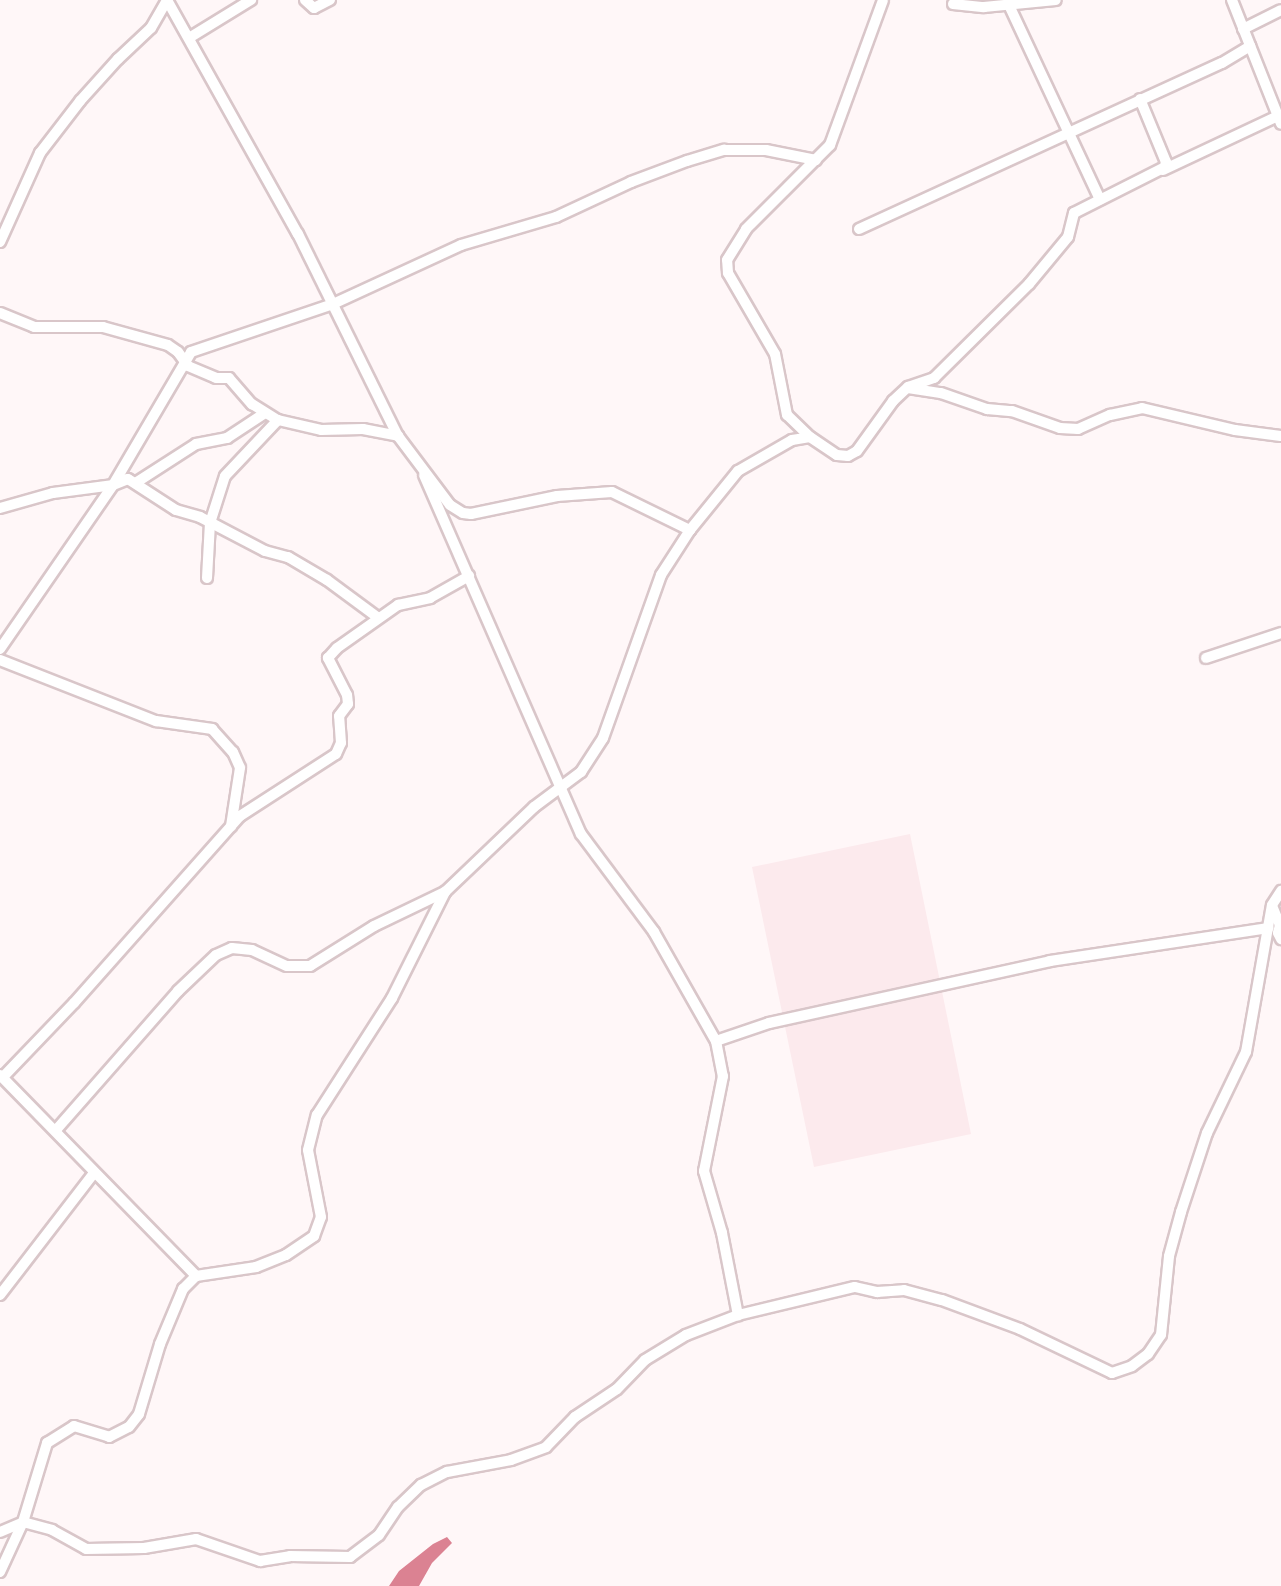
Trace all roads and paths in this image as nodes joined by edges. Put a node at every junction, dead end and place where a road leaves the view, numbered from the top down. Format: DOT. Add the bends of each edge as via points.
graph roads {
  1 [pos="167,0"];
  2 [pos="251,0"];
  3 [pos="305,0"];
  4 [pos="330,0"];
  5 [pos="883,0"];
  6 [pos="1056,0"];
  7 [pos="1232,0"];
  8 [pos="1008,3"];
  9 [pos="953,4"];
  10 [pos="1281,10"];
  11 [pos="1242,29"];
  12 [pos="189,38"];
  13 [pos="1250,46"];
  14 [pos="1140,99"];
  15 [pos="1279,120"];
  16 [pos="1069,134"];
  17 [pos="816,160"];
  18 [pos="1159,171"];
  19 [pos="1100,199"];
  20 [pos="859,229"];
  21 [pos="0,242"];
  22 [pos="333,304"];
  23 [pos="0,313"];
  24 [pos="187,363"];
  25 [pos="908,387"];
  26 [pos="265,413"];
  27 [pos="278,420"];
  28 [pos="398,436"];
  29 [pos="1281,436"];
  30 [pos="810,438"];
  31 [pos="424,475"];
  32 [pos="137,482"];
  33 [pos="113,485"];
  34 [pos="0,508"];
  35 [pos="210,523"];
  36 [pos="690,530"];
  37 [pos="469,576"];
  38 [pos="207,578"];
  39 [pos="377,617"];
  40 [pos="1281,633"];
  41 [pos="0,649"];
  42 [pos="1206,657"];
  43 [pos="0,660"];
  44 [pos="562,788"];
  45 [pos="231,826"];
  46 [pos="1281,891"];
  47 [pos="445,892"];
  48 [pos="1272,905"];
  49 [pos="1269,928"];
  50 [pos="1281,939"];
  51 [pos="716,1041"];
  52 [pos="2,1076"];
  53 [pos="56,1130"];
  54 [pos="94,1173"];
  55 [pos="196,1276"];
  56 [pos="0,1295"];
  57 [pos="738,1315"];
  58 [pos="23,1522"];
  59 [pos="0,1532"];
  60 [pos="0,1572"];
  1 -- 12 [label="street"];
  1 -- 21 [label="street" via="151,28 88,92 40,153"];
  2 -- 12 [label="street"];
  3 -- 4 [label="street" via="314,8"];
  5 -- 17 [label="street" via="830,145"];
  6 -- 8 [label="street"];
  7 -- 11 [label="street"];
  8 -- 9 [label="street" via="984,7"];
  8 -- 16 [label="street"];
  10 -- 11 [label="street"];
  11 -- 13 [label="street"];
  12 -- 22 [label="street"];
  13 -- 14 [label="street"];
  13 -- 15 [label="street"];
  14 -- 16 [label="street"];
  14 -- 18 [label="street" via="1166,162"];
  15 -- 18 [label="street"];
  16 -- 19 [label="street"];
  16 -- 20 [label="street"];
  17 -- 22 [label="street" via="766,150 724,150 687,161 556,217 461,245"];
  17 -- 30 [label="street" via="746,229 727,260 728,273 775,354 787,415"];
  18 -- 19 [label="street"];
  19 -- 25 [label="street" via="1074,213 1064,243 953,362 934,378"];
  22 -- 24 [label="street" via="202,346 191,352"];
  22 -- 28 [label="street"];
  23 -- 24 [label="street" via="34,327 103,327 168,345"];
  24 -- 26 [label="street" via="216,378 229,378"];
  24 -- 33 [label="street" via="168,387"];
  25 -- 29 [label="street" via="987,409 1012,411 1060,428 1078,429 1142,408"];
  25 -- 30 [label="street" via="857,451 848,456"];
  26 -- 27 [label="street"];
  26 -- 32 [label="street" via="227,438 196,444"];
  27 -- 28 [label="street" via="321,430 363,429"];
  27 -- 35 [label="street" via="225,476"];
  28 -- 31 [label="street"];
  30 -- 36 [label="street" via="792,440 738,471"];
  31 -- 36 [label="street" via="463,513 556,496 612,492"];
  31 -- 37 [label="street"];
  32 -- 33 [label="street" via="121,480"];
  32 -- 35 [label="street" via="176,510"];
  33 -- 34 [label="street" via="53,493"];
  33 -- 41 [label="street"];
  35 -- 38 [label="street"];
  35 -- 39 [label="street" via="265,551 288,556"];
  36 -- 44 [label="street" via="661,575 603,738 581,772"];
  37 -- 39 [label="street" via="430,598"];
  37 -- 44 [label="street"];
  39 -- 45 [label="street" via="328,658 348,704 340,716 341,743 336,754 253,805"];
  40 -- 42 [label="street"];
  43 -- 45 [label="street" via="156,720 212,729 233,752 240,768"];
  44 -- 47 [label="street" via="534,807"];
  44 -- 51 [label="street" via="581,834 654,932"];
  45 -- 52 [label="street" via="74,1003"];
  46 -- 48 [label="street"];
  47 -- 53 [label="street" via="374,926 310,966 287,966 252,950 232,948 216,955 178,991"];
  47 -- 55 [label="street" via="392,998 314,1124 309,1160 321,1217 314,1236 286,1255 256,1267"];
  48 -- 49 [label="street"];
  48 -- 50 [label="street"];
  49 -- 51 [label="street" via="1050,961 769,1023"];
  49 -- 57 [label="street" via="1246,1052 1207,1133 1169,1256 1161,1335 1132,1366 1112,1373 1020,1329 904,1290 877,1292 855,1287"];
  51 -- 57 [label="street" via="723,1076 704,1171"];
  52 -- 53 [label="street"];
  53 -- 54 [label="street"];
  54 -- 55 [label="street"];
  54 -- 56 [label="street"];
  55 -- 58 [label="street" via="176,1304 139,1414 129,1427 109,1437 74,1426 47,1443"];
  57 -- 58 [label="street" via="686,1335 645,1360 546,1447 511,1460 447,1472 421,1485 379,1535 350,1557 290,1556 260,1561 196,1539 144,1548 86,1549 52,1530"];
  58 -- 59 [label="street"];
  58 -- 60 [label="street"];
}
